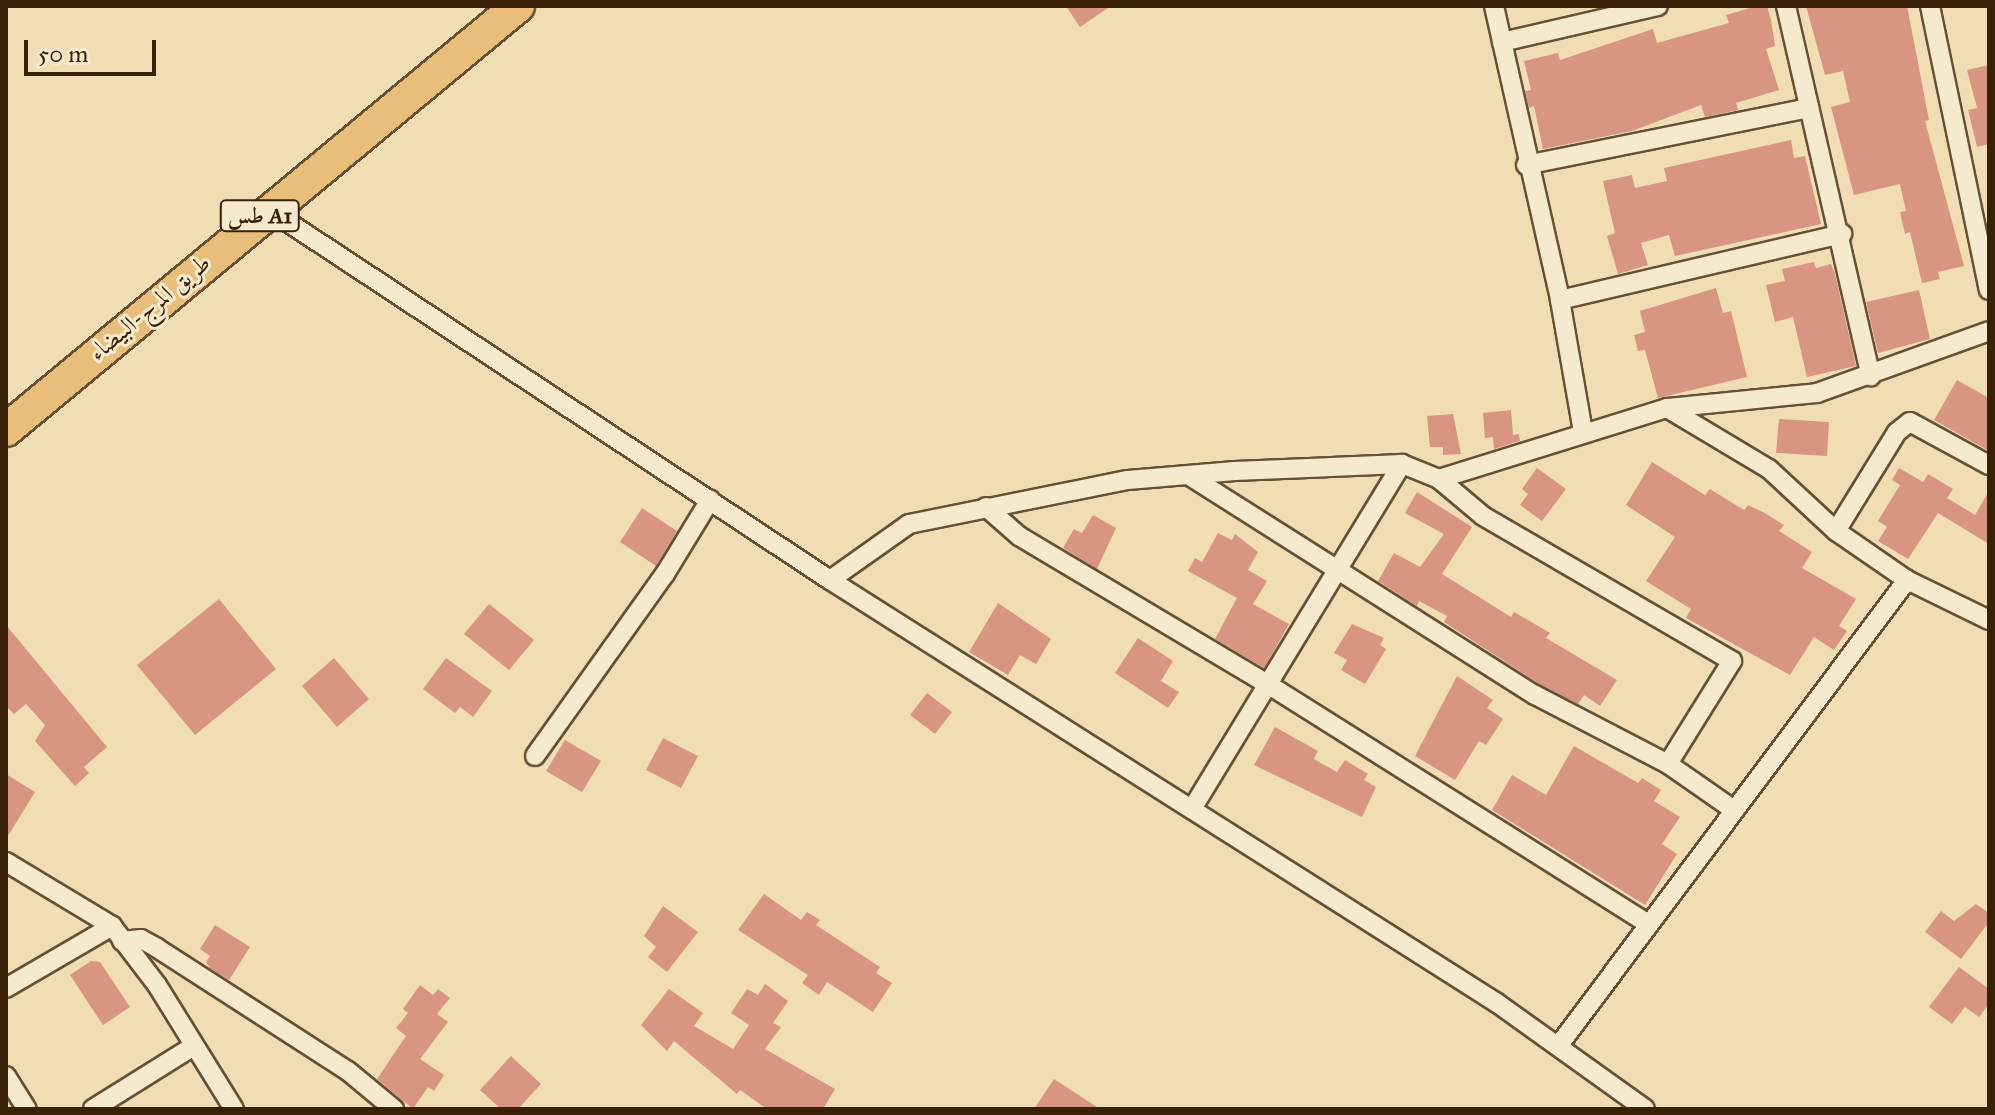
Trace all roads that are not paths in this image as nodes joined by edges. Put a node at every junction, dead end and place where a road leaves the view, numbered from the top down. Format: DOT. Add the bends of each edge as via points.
graph roads {
  1 [pos="518,6"];
  2 [pos="1494,6"];
  3 [pos="1658,6"];
  4 [pos="1786,6"];
  5 [pos="1930,6"];
  6 [pos="1502,42"];
  7 [pos="1809,108"];
  8 [pos="1526,165"];
  9 [pos="268,209"];
  10 [pos="1842,234"];
  11 [pos="1989,290"];
  12 [pos="1560,300"];
  13 [pos="1989,331"];
  14 [pos="1871,376"];
  15 [pos="1667,408"];
  16 [pos="6,430"];
  17 [pos="1583,432"];
  18 [pos="1402,464"];
  19 [pos="1989,465"];
  20 [pos="1188,475"];
  21 [pos="1439,479"];
  22 [pos="710,500"];
  23 [pos="986,507"];
  24 [pos="1836,531"];
  25 [pos="1339,571"];
  26 [pos="830,580"];
  27 [pos="1907,580"];
  28 [pos="1989,620"];
  29 [pos="1269,685"];
  30 [pos="535,756"];
  31 [pos="1668,764"];
  32 [pos="1192,809"];
  33 [pos="1734,810"];
  34 [pos="6,862"];
  35 [pos="1649,924"];
  36 [pos="117,934"];
  37 [pos="6,988"];
  38 [pos="1559,1045"];
  39 [pos="194,1046"];
  40 [pos="6,1076"];
  41 [pos="27,1109"];
  42 [pos="93,1109"];
  43 [pos="234,1109"];
  44 [pos="394,1109"];
  45 [pos="1645,1109"];
  1 -- 9 [label="highway, طريق المرج-البيضاء / طس A1"];
  2 -- 6 [label="street"];
  3 -- 6 [label="street"];
  4 -- 7 [label="street"];
  5 -- 11 [label="street"];
  6 -- 8 [label="street"];
  7 -- 8 [label="street"];
  7 -- 10 [label="street"];
  8 -- 12 [label="street"];
  9 -- 16 [label="highway, طريق المرج-البيضاء / طس A1"];
  9 -- 22 [label="street"];
  10 -- 12 [label="street"];
  10 -- 14 [label="street"];
  12 -- 17 [label="street"];
  13 -- 14 [label="street"];
  14 -- 15 [label="street" via="1817,393"];
  15 -- 17 [label="street"];
  15 -- 24 [label="street" via="1769,469"];
  17 -- 21 [label="street"];
  18 -- 20 [label="street"];
  18 -- 21 [label="street"];
  18 -- 25 [label="street"];
  19 -- 24 [label="street" via="1910,422 1897,432"];
  20 -- 23 [label="street" via="1128,480"];
  20 -- 25 [label="street"];
  21 -- 31 [label="street" via="1483,516 1732,661"];
  22 -- 26 [label="street"];
  22 -- 30 [label="street" via="665,574"];
  23 -- 26 [label="street" via="909,524"];
  23 -- 29 [label="street" via="1019,536"];
  24 -- 27 [label="street"];
  25 -- 29 [label="street"];
  25 -- 31 [label="street" via="1535,695"];
  26 -- 32 [label="street"];
  27 -- 28 [label="street"];
  27 -- 33 [label="street"];
  29 -- 32 [label="street"];
  29 -- 35 [label="street"];
  31 -- 33 [label="street"];
  32 -- 38 [label="street"];
  33 -- 35 [label="street"];
  34 -- 36 [label="street"];
  35 -- 38 [label="street"];
  36 -- 37 [label="street"];
  36 -- 39 [label="street"];
  36 -- 44 [label="street" via="157,948 348,1071"];
  38 -- 45 [label="street"];
  39 -- 42 [label="street"];
  39 -- 43 [label="street"];
  40 -- 41 [label="street"];
}
